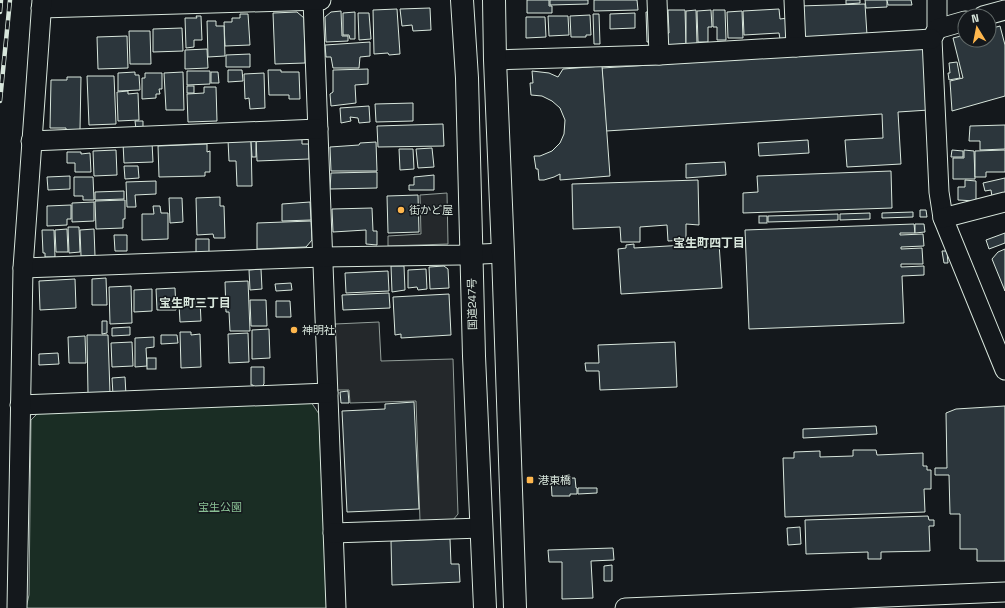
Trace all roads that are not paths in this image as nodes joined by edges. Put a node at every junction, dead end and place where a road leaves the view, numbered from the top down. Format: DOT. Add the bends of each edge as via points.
graph roads {
  1 [pos="313,0"];
  2 [pos="321,0"];
  3 [pos="462,0"];
  4 [pos="494,0"];
  5 [pos="657,0"];
  6 [pos="794,0"];
  7 [pos="937,0"];
  8 [pos="41,4"];
  9 [pos="957,24"];
  10 [pos="934,34"];
  11 [pos="796,47"];
  12 [pos="659,55"];
  13 [pos="495,60"];
  14 [pos="318,129"];
  15 [pos="31,141"];
  16 [pos="1005,202"];
  17 [pos="943,218"];
  18 [pos="503,253"];
  19 [pos="471,255"];
  20 [pos="323,256"];
  21 [pos="22,268"];
  22 [pos="1005,370"];
  23 [pos="328,393"];
  24 [pos="20,405"];
  25 [pos="481,528"];
  26 [pos="333,533"];
  27 [pos="1005,592"];
  28 [pos="17,608"];
  29 [pos="336,608"];
  30 [pos="484,608"];
  31 [pos="515,608"];
  32 [pos="625,608"];
  1 -- 2 [label="street"];
  1 -- 8 [label="street"];
  1 -- 14 [label="street"];
  3 -- 19 [label="highway, 国道247号" via="467,78"];
  4 -- 13 [label="highway"];
  5 -- 12 [label="street"];
  6 -- 11 [label="street"];
  7 -- 10 [label="street"];
  8 -- 15 [label="street"];
  9 -- 10 [label="street"];
  10 -- 11 [label="street"];
  10 -- 17 [label="street" via="939,192"];
  11 -- 12 [label="street"];
  12 -- 13 [label="street"];
  13 -- 18 [label="highway"];
  14 -- 15 [label="street"];
  14 -- 20 [label="street"];
  15 -- 21 [label="street"];
  16 -- 17 [label="street"];
  17 -- 22 [label="street"];
  18 -- 19 [label="street"];
  18 -- 31 [label="highway"];
  19 -- 20 [label="street"];
  19 -- 25 [label="highway, 国道247号"];
  20 -- 21 [label="street"];
  20 -- 23 [label="street"];
  21 -- 24 [label="street"];
  23 -- 24 [label="street"];
  23 -- 26 [label="street"];
  24 -- 28 [label="street"];
  25 -- 26 [label="street"];
  25 -- 30 [label="highway, 国道247号"];
  26 -- 29 [label="street"];
  27 -- 32 [label="street"];
}
